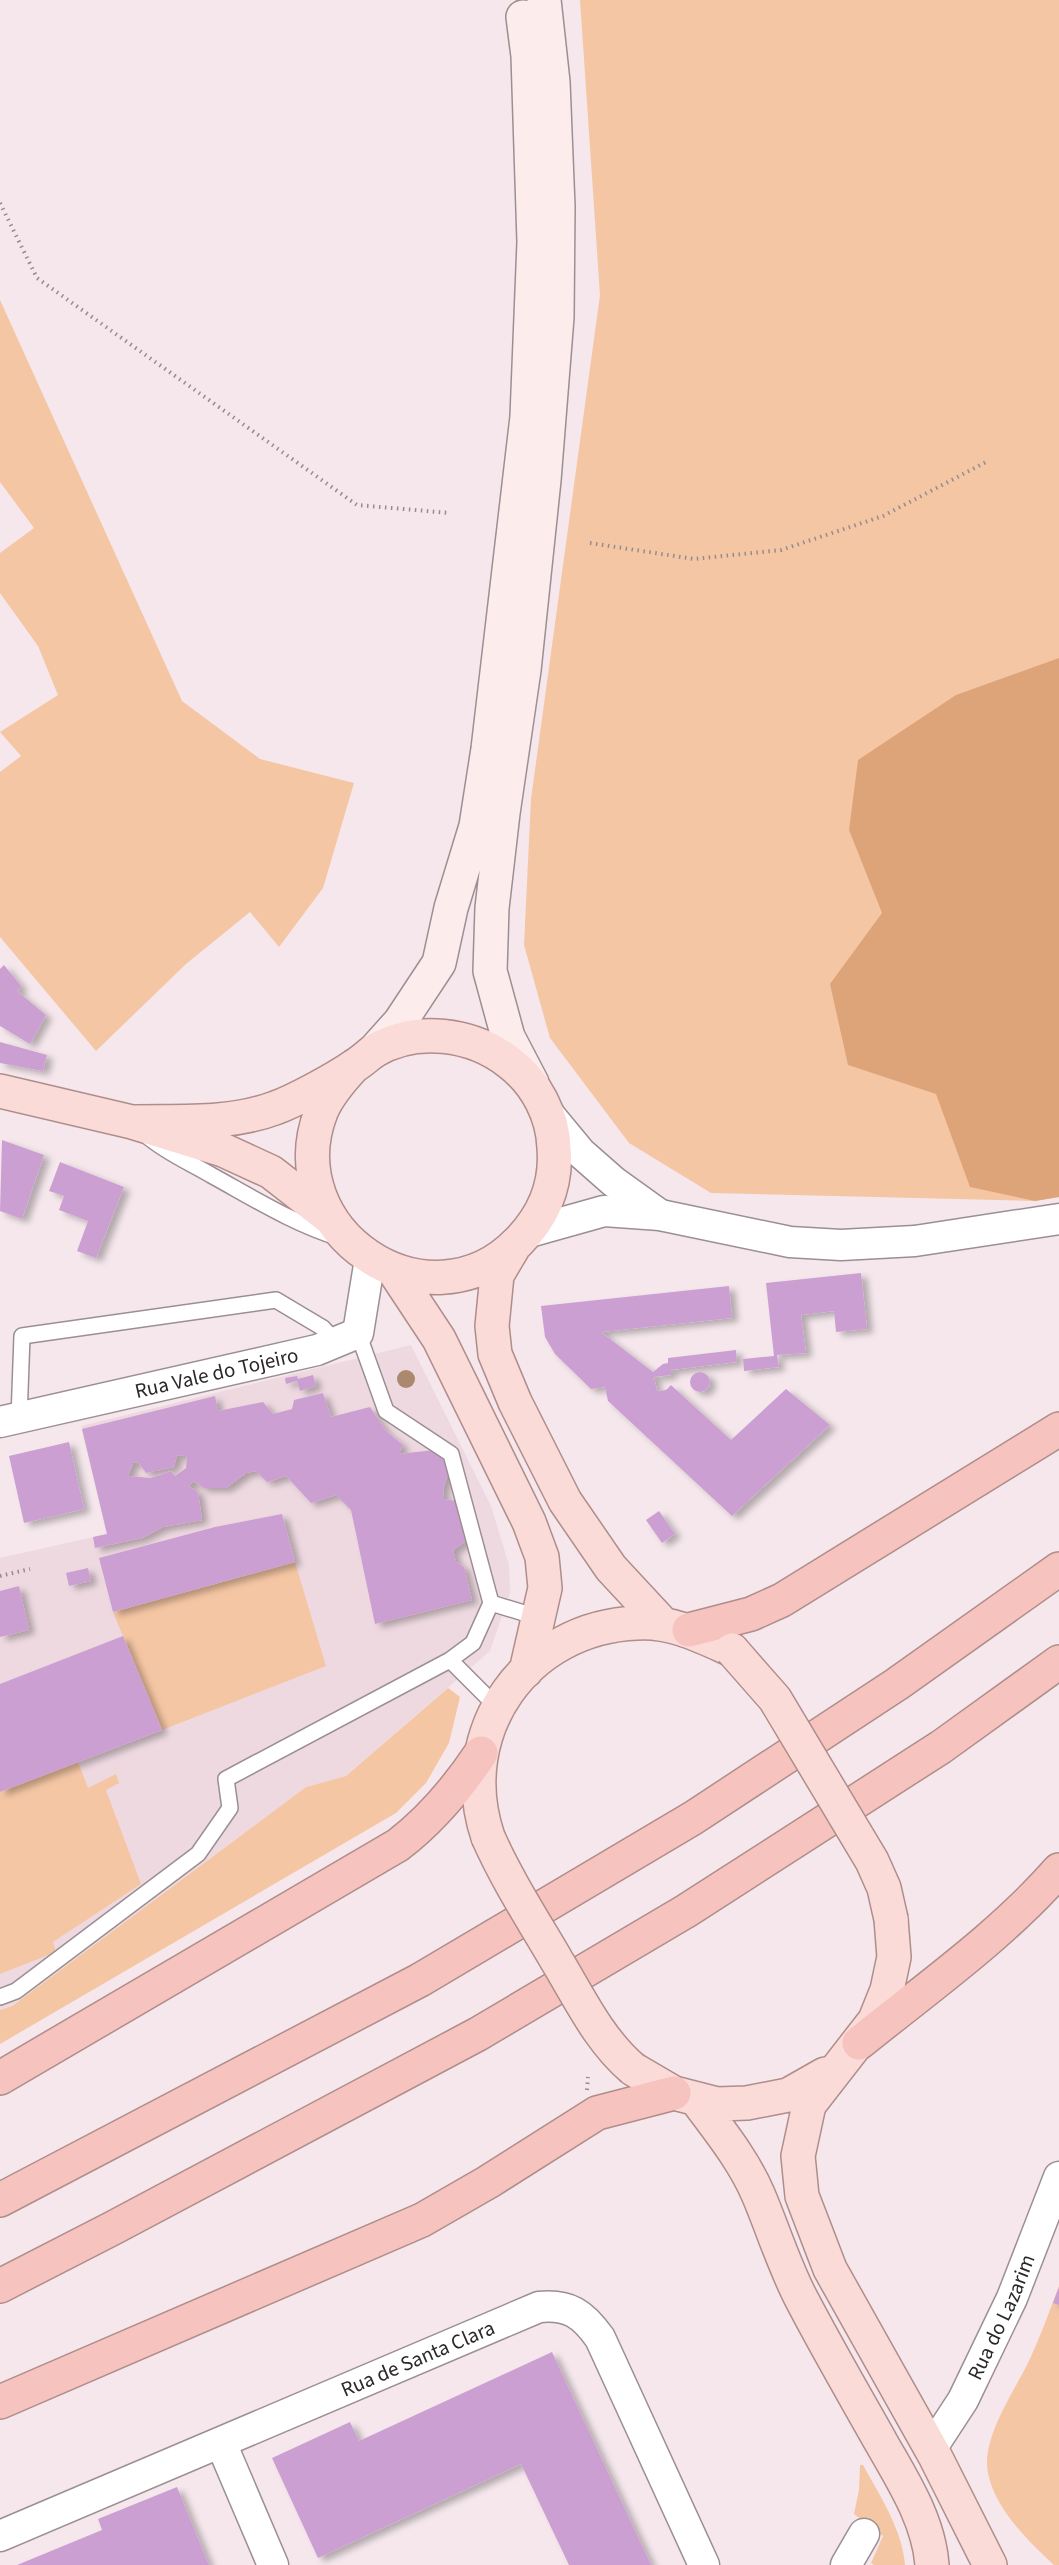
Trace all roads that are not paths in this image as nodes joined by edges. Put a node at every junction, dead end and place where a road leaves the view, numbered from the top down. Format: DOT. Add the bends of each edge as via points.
graph roads {
  1 [pos="521,0"];
  2 [pos="544,0"];
  3 [pos="363,1059"];
  4 [pos="0,1091"];
  5 [pos="541,1101"];
  6 [pos="132,1122"];
  7 [pos="660,1215"];
  8 [pos="1059,1219"];
  9 [pos="521,1240"];
  10 [pos="361,1247"];
  11 [pos="347,1337"];
  12 [pos="10,1420"];
  13 [pos="1059,1429"];
  14 [pos="1059,1569"];
  15 [pos="491,1603"];
  16 [pos="540,1618"];
  17 [pos="676,1627"];
  18 [pos="450,1660"];
  19 [pos="1059,1662"];
  20 [pos="526,1671"];
  21 [pos="497,1707"];
  22 [pos="481,1753"];
  23 [pos="1059,1870"];
  24 [pos="0,1996"];
  25 [pos="850,2053"];
  26 [pos="0,2078"];
  27 [pos="685,2096"];
  28 [pos="1059,2177"];
  29 [pos="0,2200"];
  30 [pos="0,2286"];
  31 [pos="0,2402"];
  32 [pos="221,2443"];
  33 [pos="931,2449"];
  34 [pos="864,2534"];
  35 [pos="0,2536"];
  36 [pos="273,2565"];
  37 [pos="704,2565"];
  38 [pos="846,2565"];
  39 [pos="932,2565"];
  40 [pos="990,2565"];
  1 -- 3 [label="main road" via="528,56 534,242 527,417 488,749 476,826 439,963 400,1022"];
  2 -- 5 [label="main road" via="554,82 557,317 524,670 492,908 490,970 508,1038"];
  3 -- 5 [label="main road" via="400,1040 452,1037 499,1054 519,1070"];
  3 -- 6 [label="main road" via="275,1108 234,1119"];
  3 -- 10 [label="main road" via="330,1096 321,1113 314,1167 319,1194"];
  4 -- 6 [label="main road"];
  5 -- 7 [label="street" via="581,1154"];
  5 -- 9 [label="main road" via="554,1137 555,1162 540,1216"];
  6 -- 10 [label="main road" via="223,1150 271,1172"];
  7 -- 8 [label="street" via="780,1240 841,1245 915,1240"];
  7 -- 9 [label="street" via="604,1211"];
  9 -- 10 [label="main road" via="502,1257 477,1270 450,1277 422,1277"];
  9 -- 17 [label="main road" via="497,1275 492,1326 495,1354 515,1402 571,1510 611,1568"];
  10 -- 11 [label="street"];
  10 -- 16 [label="main road" via="439,1339 529,1522 542,1557 545,1588"];
  11 -- 12 [label="street, Rua Vale do Tojeiro" via="317,1350"];
  11 -- 12 [label="lane" via="323,1328 276,1300 22,1336"];
  11 -- 15 [label="lane" via="386,1412 452,1454"];
  13 -- 17 [label="highway" via="782,1600 751,1614"];
  14 -- 29 [label="highway" via="897,1684 683,1824 420,1980"];
  15 -- 16 [label="lane"];
  15 -- 18 [label="lane" via="473,1643"];
  16 -- 20 [label="main road"];
  17 -- 20 [label="main road" via="638,1622 607,1626 571,1637 546,1652"];
  17 -- 25 [label="main road, bridge" via="732,1650 775,1699 872,1861 884,1888 894,1957 875,2020"];
  18 -- 21 [label="lane"];
  18 -- 24 [label="lane" via="226,1779 230,1808 198,1854 16,1991"];
  19 -- 30 [label="highway" via="941,1747 686,1911 478,2034"];
  20 -- 21 [label="main road"];
  21 -- 22 [label="main road"];
  22 -- 26 [label="highway" via="425,1824 398,1845"];
  22 -- 27 [label="main road, bridge" via="479,1800 488,1837 501,1866 618,2056 633,2069"];
  23 -- 25 [label="highway" via="987,1940"];
  25 -- 27 [label="main road" via="788,2095 717,2104"];
  25 -- 33 [label="main road" via="808,2105 798,2156 802,2196 830,2269"];
  27 -- 31 [label="highway" via="597,2113 422,2220"];
  27 -- 39 [label="main road" via="725,2137 758,2193 801,2298 922,2520"];
  28 -- 33 [label="street, Rua do Lazarim" via="1012,2298 963,2400"];
  32 -- 35 [label="street, Rua de Santa Clara"];
  32 -- 36 [label="street"];
  32 -- 37 [label="street, Rua de Santa Clara" via="539,2307 558,2305 589,2323 600,2338"];
  33 -- 40 [label="main road"];
  34 -- 38 [label="street"];
}
